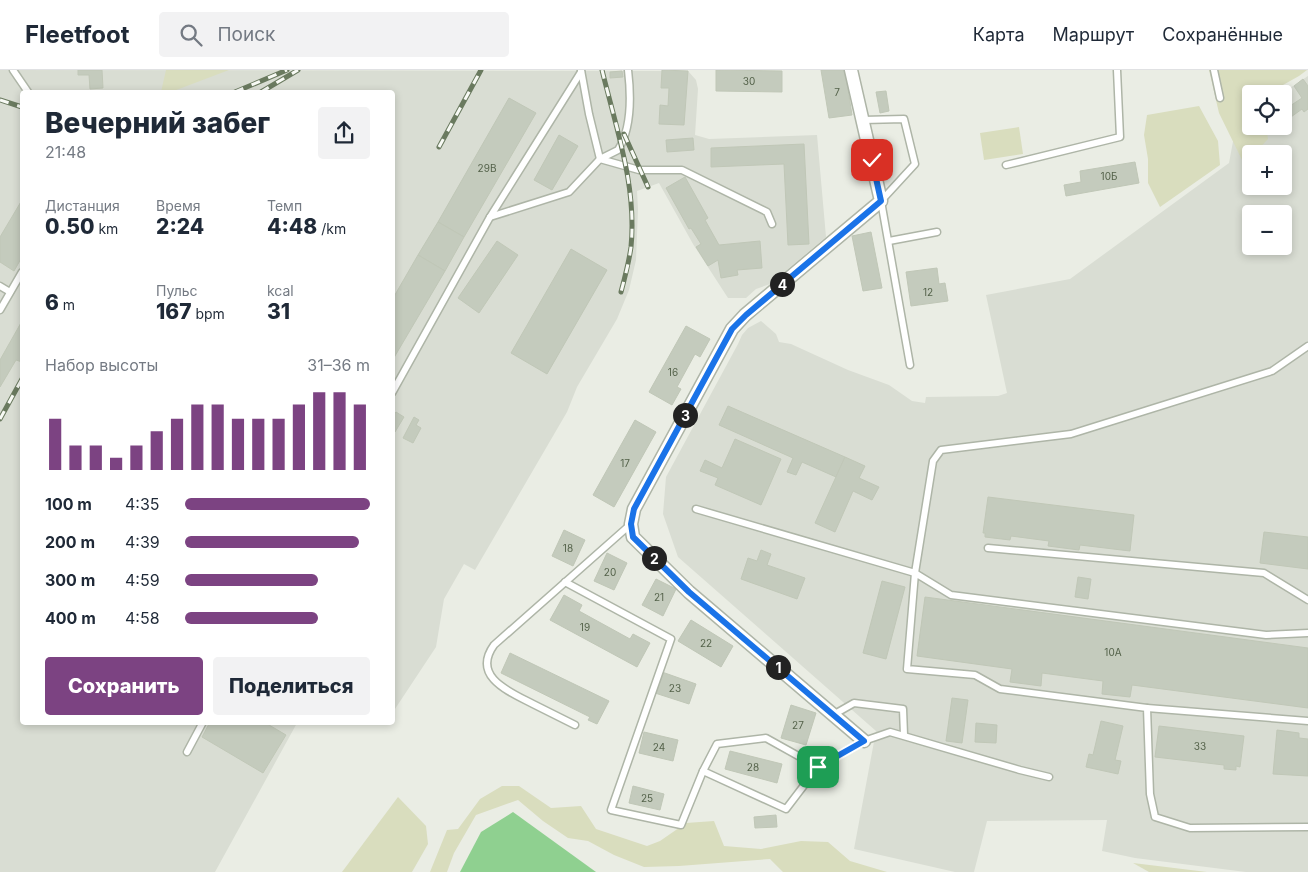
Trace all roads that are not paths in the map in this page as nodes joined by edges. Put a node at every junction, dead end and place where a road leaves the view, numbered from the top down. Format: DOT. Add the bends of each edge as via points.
graph roads {
  1 [pos="13,70"];
  2 [pos="628,70"];
  3 [pos="851,70"];
  4 [pos="1118,70"];
  5 [pos="1214,70"];
  6 [pos="581,71"];
  7 [pos="27,90"];
  8 [pos="1220,98"];
  9 [pos="863,120"];
  10 [pos="600,159"];
  11 [pos="1006,165"];
  12 [pos="881,201"];
  13 [pos="490,217"];
  14 [pos="772,224"];
  15 [pos="937,232"];
  16 [pos="888,240"];
  17 [pos="20,275"];
  18 [pos="0,286"];
  19 [pos="10,292"];
  20 [pos="0,310"];
  21 [pos="1308,346"];
  22 [pos="910,365"];
  23 [pos="395,388"];
  24 [pos="696,509"];
  25 [pos="631,524"];
  26 [pos="988,548"];
  27 [pos="915,573"];
  28 [pos="565,582"];
  29 [pos="1308,600"];
  30 [pos="1308,633"];
  31 [pos="1147,708"];
  32 [pos="833,714"];
  33 [pos="1308,721"];
  34 [pos="201,725"];
  35 [pos="575,725"];
  36 [pos="904,735"];
  37 [pos="864,741"];
  38 [pos="187,752"];
  39 [pos="818,767"];
  40 [pos="703,771"];
  41 [pos="1049,777"];
  42 [pos="1308,827"];
  1 -- 7 [label="lane"];
  2 -- 10 [label="lane" via="628,116 621,145"];
  3 -- 9 [label="street"];
  4 -- 11 [label="lane" via="1120,137"];
  5 -- 8 [label="lane"];
  6 -- 10 [label="lane"];
  6 -- 13 [label="lane"];
  9 -- 12 [label="street"];
  9 -- 12 [label="lane" via="904,119 915,164"];
  10 -- 13 [label="lane" via="569,192"];
  10 -- 14 [label="lane" via="639,170 682,170 767,212"];
  12 -- 16 [label="lane"];
  12 -- 25 [label="street" via="732,329 634,509"];
  13 -- 23 [label="lane"];
  15 -- 16 [label="lane"];
  16 -- 22 [label="lane"];
  17 -- 19 [label="lane"];
  18 -- 19 [label="lane"];
  19 -- 20 [label="lane"];
  21 -- 27 [label="lane" via="1272,371 1071,434 941,450 933,461"];
  24 -- 27 [label="lane"];
  25 -- 28 [label="lane"];
  25 -- 32 [label="street" via="633,537 689,592"];
  26 -- 29 [label="lane" via="1264,573"];
  27 -- 30 [label="lane" via="951,595 1266,635"];
  27 -- 31 [label="lane" via="907,670 975,675 1000,689"];
  28 -- 35 [label="lane" via="494,646 486,662 496,682 506,690"];
  28 -- 40 [label="lane" via="671,639 611,810 681,825"];
  31 -- 33 [label="lane"];
  31 -- 42 [label="lane" via="1150,794 1155,817 1190,828"];
  32 -- 36 [label="lane" via="854,703 903,709"];
  32 -- 37 [label="street"];
  34 -- 38 [label="lane"];
  36 -- 37 [label="lane" via="890,732"];
  36 -- 41 [label="lane"];
  37 -- 39 [label="lane"];
  39 -- 40 [label="lane" via="766,738 717,744"];
  39 -- 40 [label="lane" via="786,809"];
}
